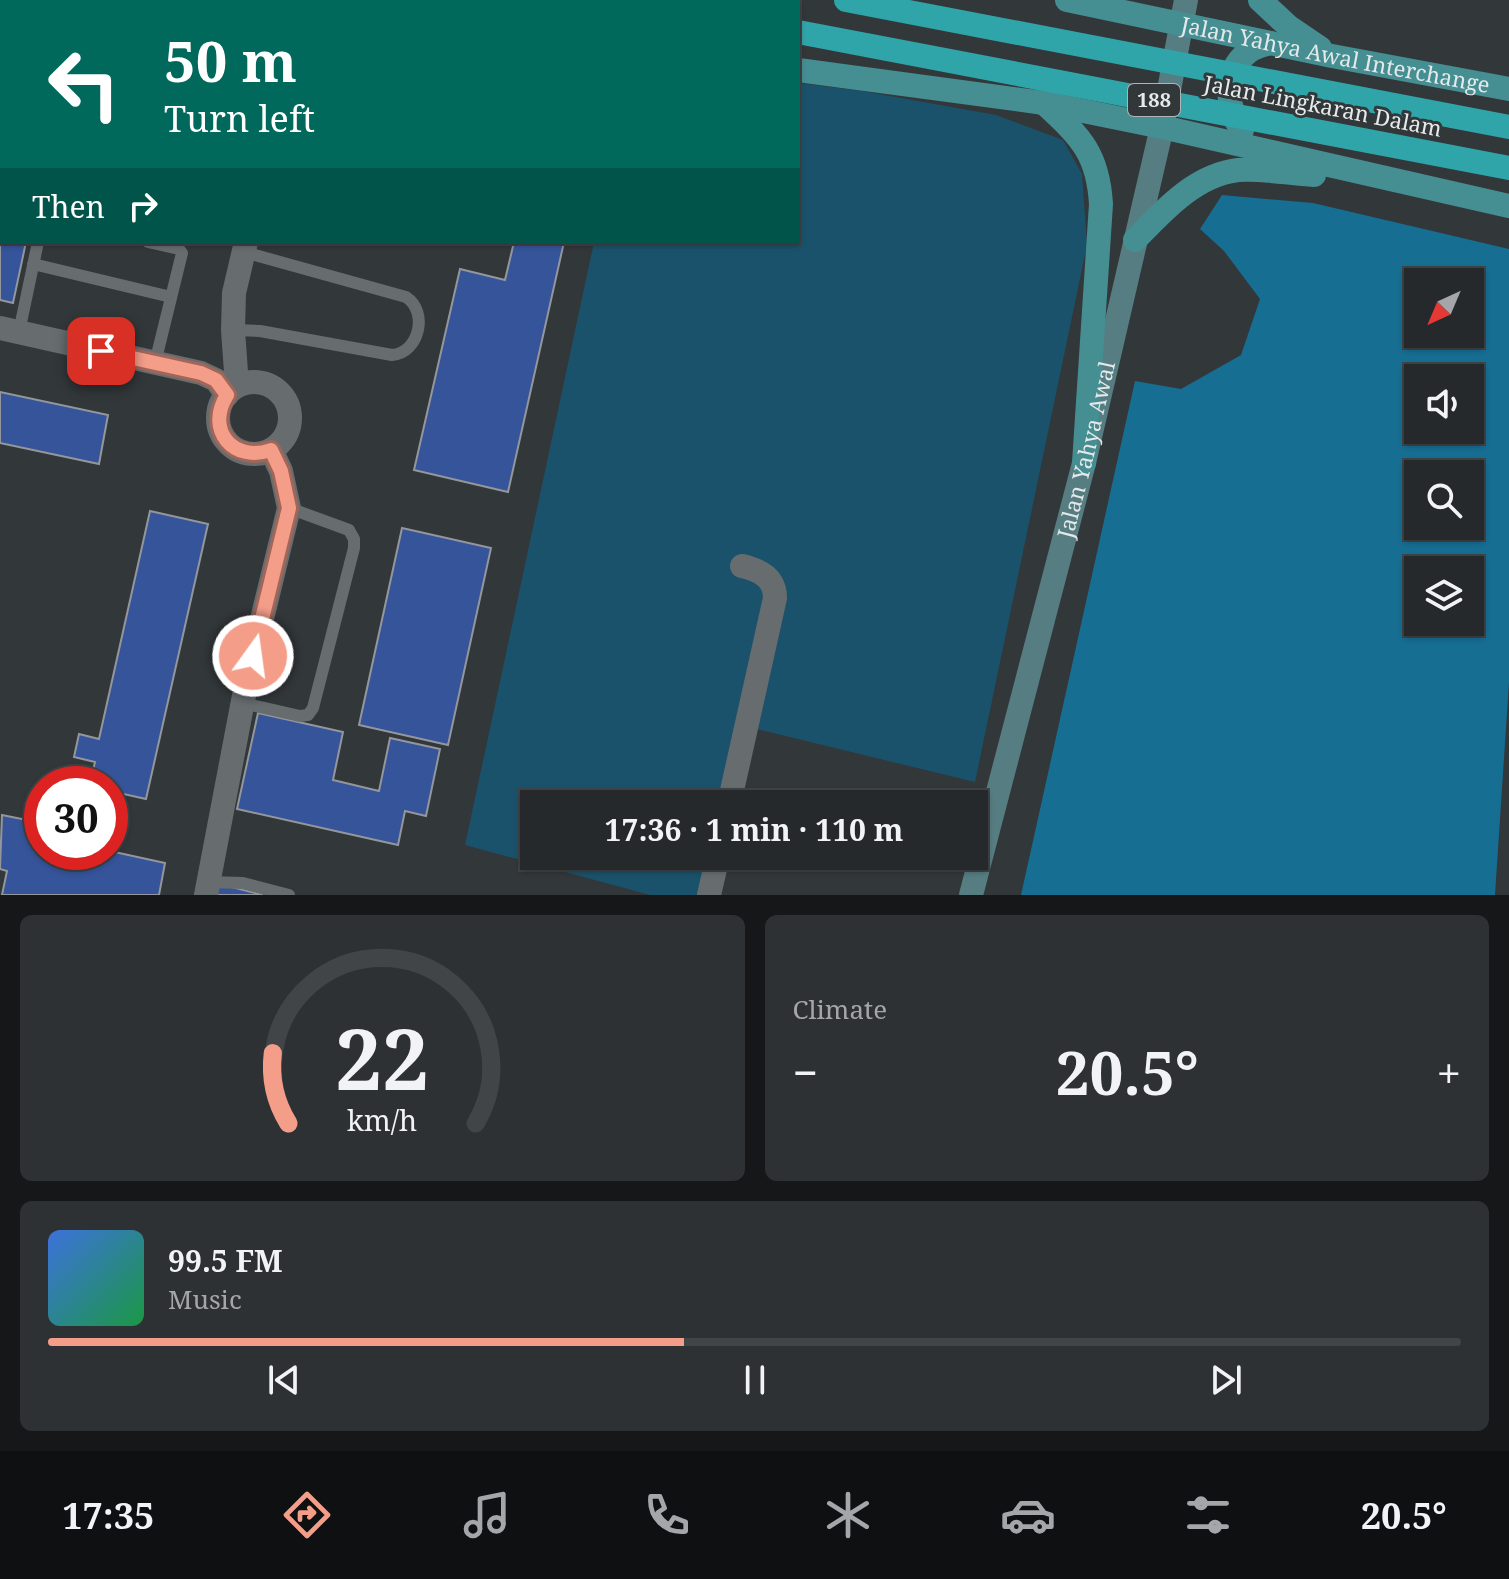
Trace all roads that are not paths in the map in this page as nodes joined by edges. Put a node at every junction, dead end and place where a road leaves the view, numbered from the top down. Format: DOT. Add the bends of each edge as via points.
graph roads {
  1 [pos="846,0"];
  2 [pos="1067,0"];
  3 [pos="1260,0"];
  4 [pos="1184,11"];
  5 [pos="800,32"];
  6 [pos="1271,43"];
  7 [pos="1332,56"];
  8 [pos="800,70"];
  9 [pos="1509,89"];
  10 [pos="1044,103"];
  11 [pos="1162,127"];
  12 [pos="1509,127"];
  13 [pos="1268,152"];
  14 [pos="1509,168"];
  15 [pos="1389,180"];
  16 [pos="1509,206"];
  17 [pos="1135,240"];
  18 [pos="38,244"];
  19 [pos="155,244"];
  20 [pos="245,247"];
  21 [pos="33,264"];
  22 [pos="171,297"];
  23 [pos="10,330"];
  24 [pos="233,330"];
  25 [pos="155,363"];
  26 [pos="232,390"];
  27 [pos="271,450"];
  28 [pos="1084,463"];
  29 [pos="289,508"];
  30 [pos="742,566"];
  31 [pos="242,703"];
  32 [pos="732,790"];
  33 [pos="715,870"];
  34 [pos="207,888"];
  35 [pos="289,895"];
  36 [pos="709,895"];
  37 [pos="971,895"];
  1 -- 12 [label="highway, Jalan Lingkaran Dalam / 188"];
  2 -- 4 [label="main road, Jalan Yahya Awal Interchange"];
  3 -- 7 [label="main road"];
  4 -- 6 [label="main road, Jalan Yahya Awal Interchange"];
  4 -- 11 [label="main road, Jalan Yahya Awal"];
  5 -- 14 [label="highway, Jalan Lingkaran Dalam / 188"];
  6 -- 7 [label="main road, Jalan Yahya Awal Interchange"];
  6 -- 13 [label="main road" via="1249,50 1239,61 1229,101 1246,136"];
  7 -- 9 [label="main road, Jalan Yahya Awal Interchange"];
  8 -- 10 [label="main road"];
  10 -- 11 [label="main road"];
  10 -- 28 [label="main road" via="1070,127 1099,175"];
  11 -- 13 [label="main road"];
  11 -- 17 [label="main road, Jalan Yahya Awal"];
  13 -- 15 [label="main road"];
  15 -- 16 [label="main road"];
  15 -- 17 [label="main road" via="1239,170 1187,191"];
  17 -- 28 [label="main road, Jalan Yahya Awal"];
  18 -- 21 [label="lane"];
  19 -- 22 [label="lane" via="181,251"];
  20 -- 24 [label="street" via="234,293"];
  20 -- 24 [label="lane" via="406,297 419,311 419,322 409,349 392,355"];
  21 -- 22 [label="lane"];
  21 -- 23 [label="lane"];
  22 -- 25 [label="lane"];
  23 -- 25 [label="street"];
  24 -- 26 [label="street"];
  25 -- 26 [label="street" via="201,373"];
  26 -- 27 [label="street" via="218,417 226,441 247,453"];
  26 -- 27 [label="street" via="262,383 283,396 288,431"];
  27 -- 29 [label="street"];
  28 -- 37 [label="main road, Jalan Yahya Awal"];
  29 -- 31 [label="street"];
  29 -- 31 [label="lane" via="341,525 349,530 354,548 308,715"];
  30 -- 32 [label="street" via="765,576 775,598"];
  31 -- 34 [label="street"];
  33 -- 36 [label="street"];
  34 -- 35 [label="lane" via="243,883"];
}
